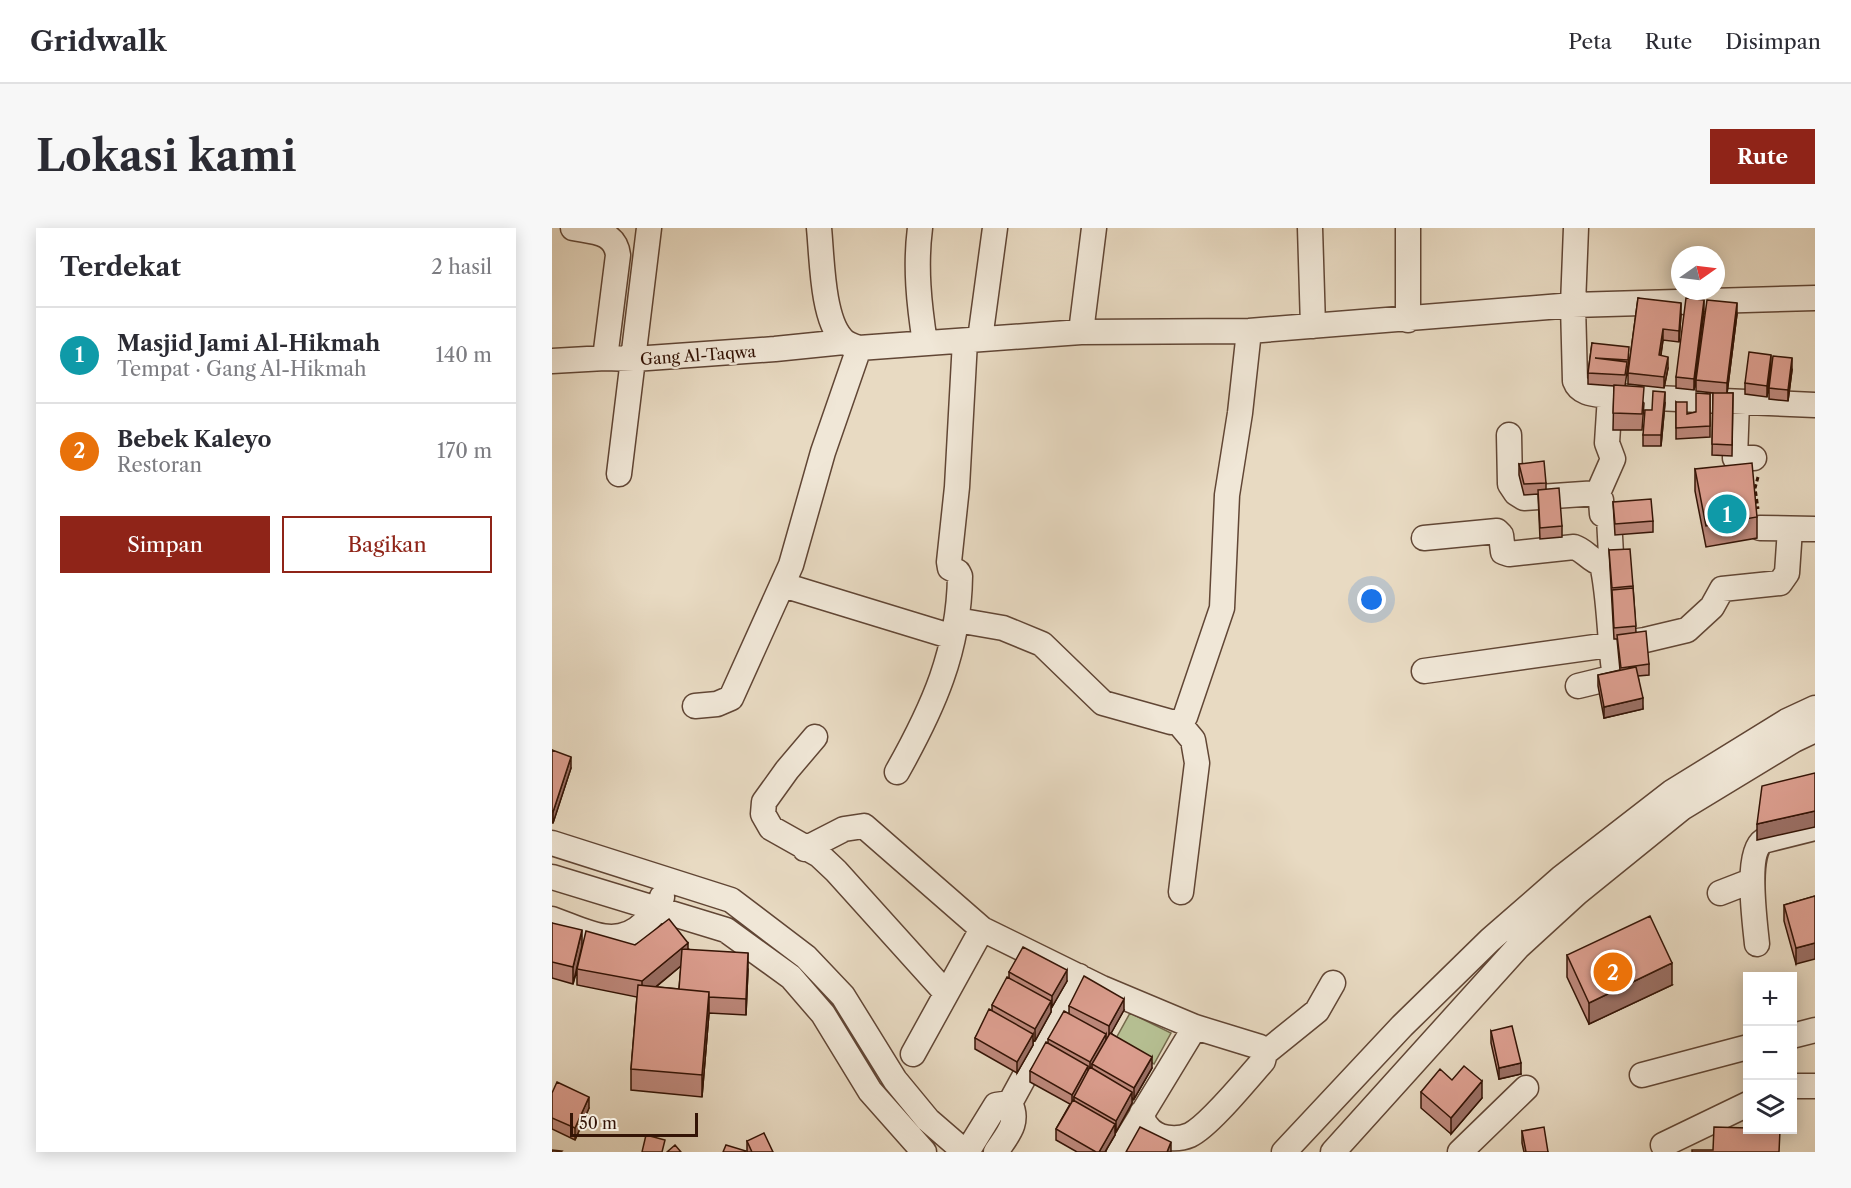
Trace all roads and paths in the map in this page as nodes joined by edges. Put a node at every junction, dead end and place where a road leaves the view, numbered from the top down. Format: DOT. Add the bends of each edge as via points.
graph roads {
  1 [pos="573,228"];
  2 [pos="649,228"];
  3 [pos="819,228"];
  4 [pos="920,228"];
  5 [pos="994,228"];
  6 [pos="1094,228"];
  7 [pos="1310,228"];
  8 [pos="1408,228"];
  9 [pos="1576,228"];
  10 [pos="1815,298"];
  11 [pos="1573,305"];
  12 [pos="1408,320"];
  13 [pos="1312,326"];
  14 [pos="1249,331"];
  15 [pos="1081,332"];
  16 [pos="973,340"];
  17 [pos="925,343"];
  18 [pos="851,345"];
  19 [pos="605,358"];
  20 [pos="634,359"];
  21 [pos="552,361"];
  22 [pos="1610,396"];
  23 [pos="1737,402"];
  24 [pos="1815,405"];
  25 [pos="1509,435"];
  26 [pos="1754,458"];
  27 [pos="619,474"];
  28 [pos="1598,493"];
  29 [pos="1760,528"];
  30 [pos="1815,529"];
  31 [pos="1790,530"];
  32 [pos="1424,538"];
  33 [pos="1602,564"];
  34 [pos="783,585"];
  35 [pos="955,629"];
  36 [pos="1610,644"];
  37 [pos="1424,671"];
  38 [pos="1578,686"];
  39 [pos="695,706"];
  40 [pos="1815,708"];
  41 [pos="1178,722"];
  42 [pos="1815,730"];
  43 [pos="815,737"];
  44 [pos="897,772"];
  45 [pos="1646,823"];
  46 [pos="1815,828"];
  47 [pos="552,843"];
  48 [pos="805,849"];
  49 [pos="552,878"];
  50 [pos="667,880"];
  51 [pos="1751,881"];
  52 [pos="1181,892"];
  53 [pos="1719,893"];
  54 [pos="659,909"];
  55 [pos="552,919"];
  56 [pos="982,929"];
  57 [pos="1756,944"];
  58 [pos="1079,976"];
  59 [pos="1333,983"];
  60 [pos="946,993"];
  61 [pos="1195,1027"];
  62 [pos="1815,1030"];
  63 [pos="1797,1035"];
  64 [pos="1743,1048"];
  65 [pos="913,1053"];
  66 [pos="1265,1053"];
  67 [pos="1642,1075"];
  68 [pos="1797,1086"];
  69 [pos="1815,1086"];
  70 [pos="1526,1088"];
  71 [pos="1010,1103"];
  72 [pos="1743,1106"];
  73 [pos="1142,1113"];
  74 [pos="1663,1145"];
  75 [pos="924,1152"];
  76 [pos="966,1152"];
  77 [pos="996,1152"];
  78 [pos="1119,1152"];
  79 [pos="1284,1152"];
  80 [pos="1333,1152"];
  81 [pos="1460,1152"];
  1 -- 19 [label="street" via="606,235 617,246"];
  2 -- 20 [label="street"];
  3 -- 18 [label="street" via="825,292 835,330"];
  4 -- 17 [label="street" via="918,294"];
  5 -- 16 [label="street"];
  6 -- 15 [label="street"];
  7 -- 13 [label="street"];
  8 -- 12 [label="street"];
  9 -- 11 [label="street"];
  10 -- 11 [label="street, Gang Al-Taqwa" via="1723,312"];
  11 -- 12 [label="street, Gang Al-Taqwa"];
  11 -- 22 [label="street" via="1577,388"];
  12 -- 13 [label="street, Gang Al-Taqwa"];
  13 -- 14 [label="street, Gang Al-Taqwa"];
  14 -- 15 [label="street, Gang Al-Taqwa"];
  14 -- 41 [label="street" via="1227,495 1222,608 1185,717"];
  15 -- 16 [label="street, Gang Al-Taqwa"];
  16 -- 17 [label="street, Gang Al-Taqwa"];
  16 -- 35 [label="street" via="949,562 960,576"];
  17 -- 18 [label="street, Gang Al-Taqwa"];
  18 -- 20 [label="street, Gang Al-Taqwa"];
  18 -- 34 [label="street"];
  19 -- 20 [label="street, Gang Al-Taqwa"];
  19 -- 21 [label="street, Gang Al-Taqwa"];
  20 -- 27 [label="street"];
  22 -- 23 [label="street" via="1713,390"];
  22 -- 28 [label="street" via="1607,443 1613,459"];
  23 -- 24 [label="street"];
  23 -- 26 [label="street" via="1735,458"];
  25 -- 28 [label="street" via="1510,484 1516,493 1524,498"];
  26 -- 29 [label="path" via="1761,462 1755,488"];
  28 -- 33 [label="street" via="1602,514 1609,518 1611,555"];
  29 -- 31 [label="street"];
  30 -- 31 [label="street"];
  31 -- 36 [label="street" via="1787,573 1780,583 1722,589 1712,607 1688,630"];
  32 -- 33 [label="street" via="1497,531 1503,552 1509,554 1574,547"];
  33 -- 36 [label="street"];
  34 -- 35 [label="street"];
  34 -- 39 [label="street" via="731,698"];
  35 -- 41 [label="street" via="1003,628 1042,644 1103,703"];
  35 -- 44 [label="street" via="946,669"];
  36 -- 37 [label="street"];
  36 -- 38 [label="street" via="1615,677"];
  40 -- 45 [label="street" via="1672,792"];
  41 -- 52 [label="street" via="1193,740 1197,764"];
  42 -- 45 [label="street" via="1682,808"];
  43 -- 48 [label="street" via="763,805 771,828"];
  45 -- 79 [label="street" via="1561,878 1490,940 1402,1026"];
  45 -- 80 [label="street" via="1518,947"];
  46 -- 51 [label="street" via="1759,842"];
  47 -- 50 [label="street"];
  48 -- 56 [label="street" via="844,829 864,826"];
  48 -- 60 [label="street" via="819,855 836,871"];
  49 -- 54 [label="street"];
  50 -- 54 [label="street"];
  50 -- 76 [label="street" via="731,900 806,957 843,996 895,1080 928,1120"];
  51 -- 53 [label="street"];
  51 -- 57 [label="street"];
  54 -- 55 [label="street" via="636,931 613,938"];
  54 -- 75 [label="street" via="726,930 791,977 823,1014 870,1090"];
  56 -- 58 [label="street"];
  56 -- 60 [label="street"];
  58 -- 61 [label="street"];
  58 -- 71 [label="street"];
  59 -- 66 [label="street" via="1317,1011"];
  60 -- 65 [label="street"];
  61 -- 66 [label="street" via="1260,1047"];
  61 -- 73 [label="street"];
  62 -- 63 [label="street"];
  64 -- 67 [label="street"];
  66 -- 73 [label="street" via="1263,1061 1191,1135 1176,1139 1158,1136 1146,1126"];
  68 -- 69 [label="street"];
  70 -- 81 [label="street"];
  71 -- 76 [label="street" via="996,1105"];
  71 -- 77 [label="street" via="1014,1125"];
  72 -- 74 [label="street"];
  73 -- 78 [label="street"];
}
